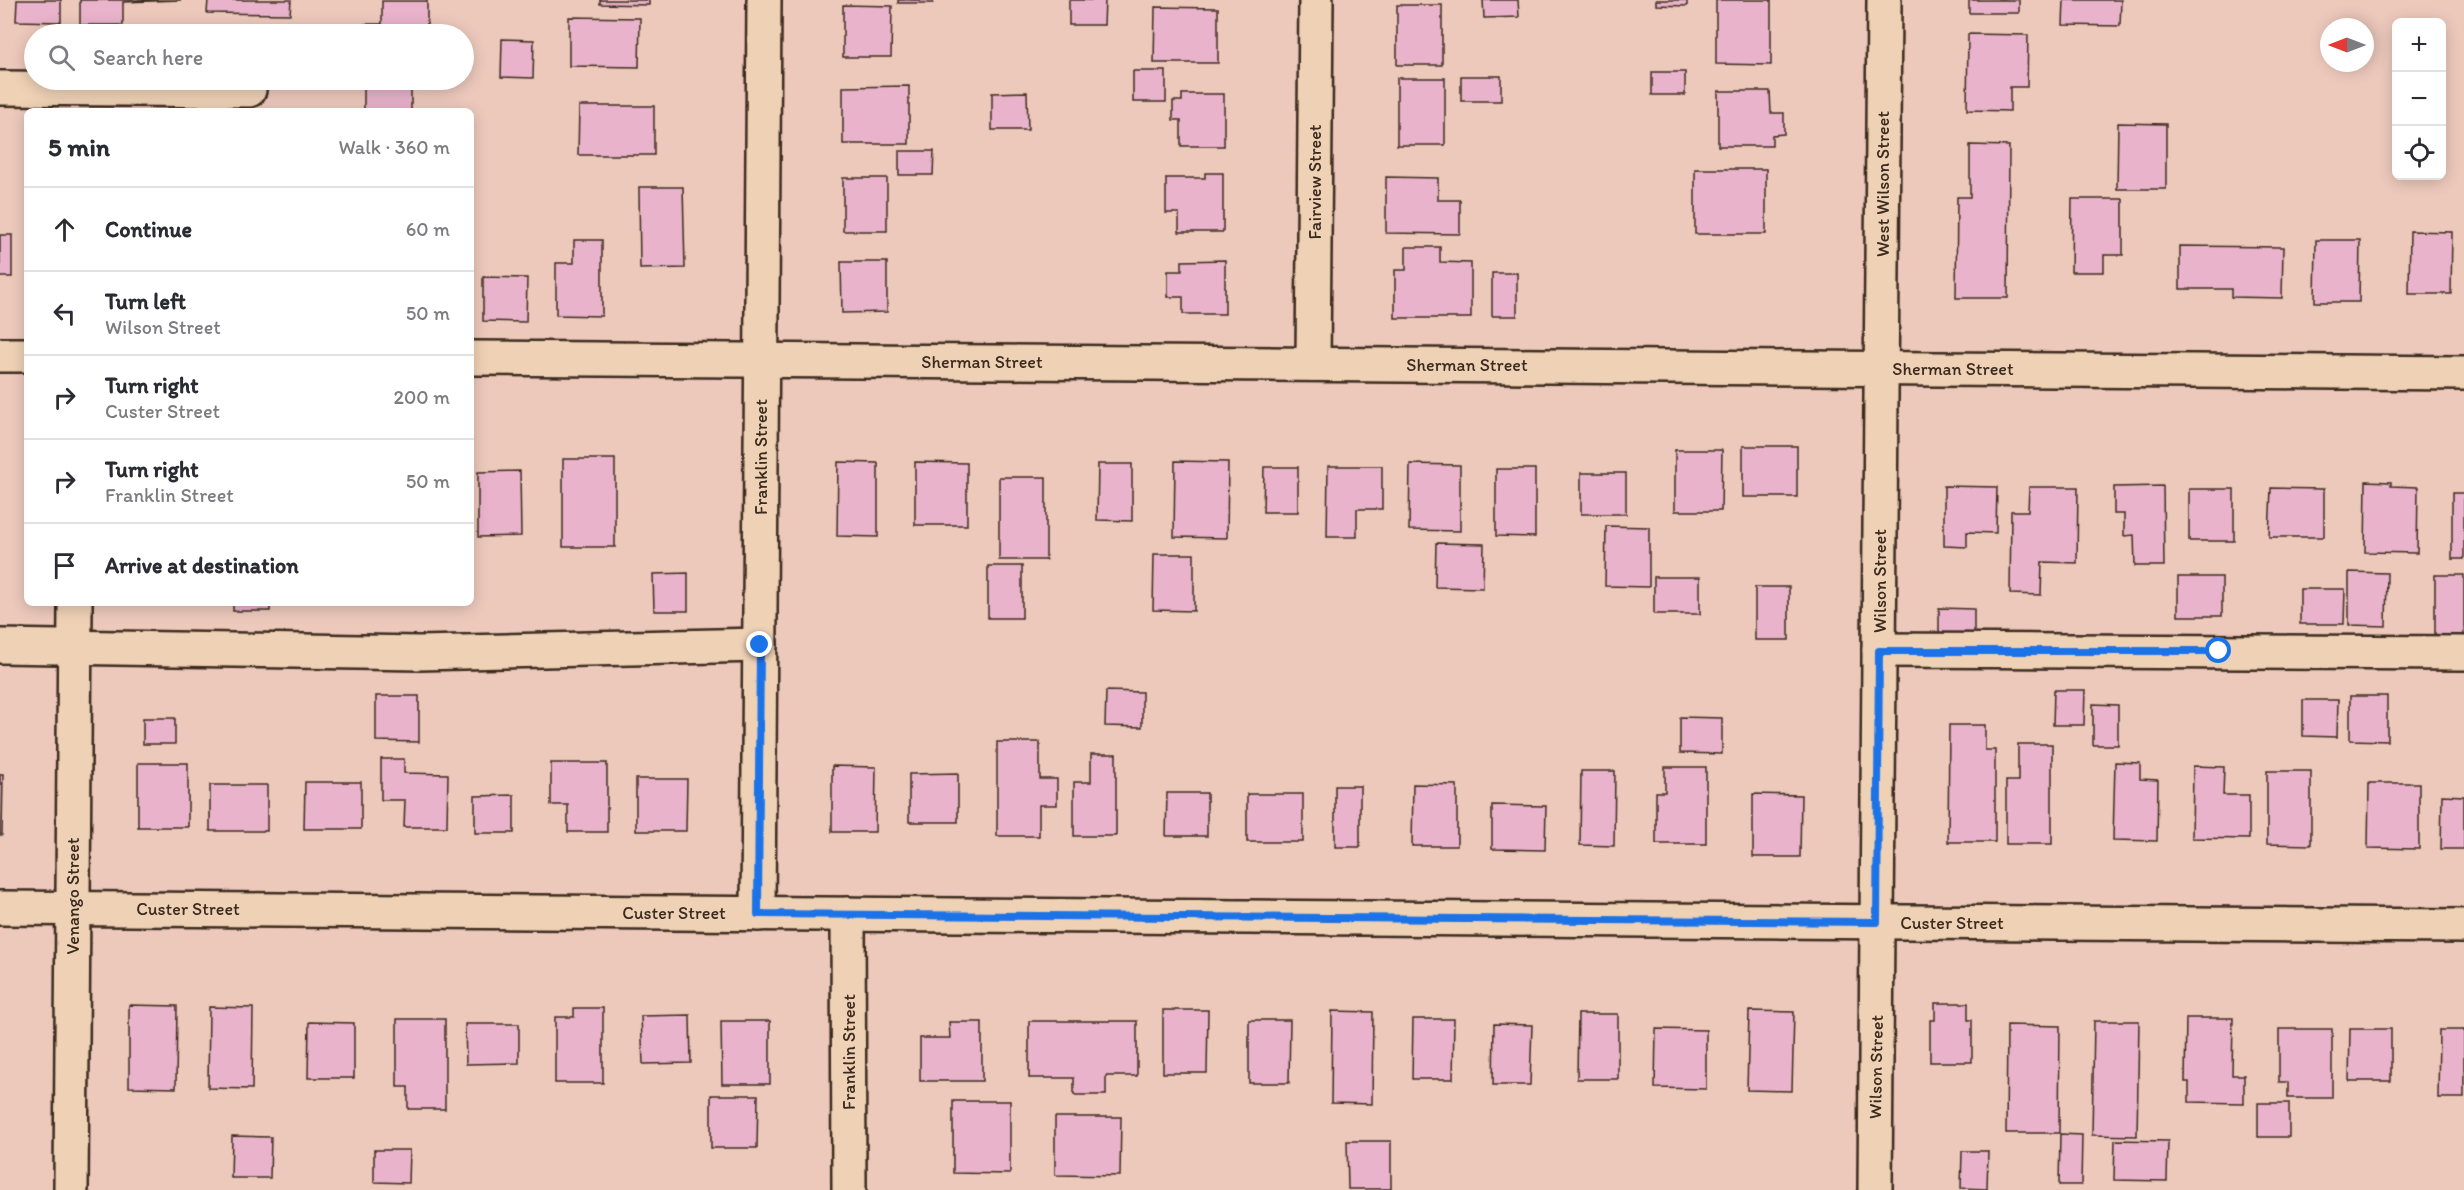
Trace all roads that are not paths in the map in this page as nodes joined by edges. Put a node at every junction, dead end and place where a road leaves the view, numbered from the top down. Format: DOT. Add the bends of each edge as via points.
graph roads {
  1 [pos="764,0"];
  2 [pos="1316,0"];
  3 [pos="1884,0"];
  4 [pos="0,88"];
  5 [pos="24,88"];
  6 [pos="0,355"];
  7 [pos="24,355"];
  8 [pos="474,358"];
  9 [pos="762,360"];
  10 [pos="1313,364"];
  11 [pos="1881,368"];
  12 [pos="2464,373"];
  13 [pos="75,606"];
  14 [pos="760,645"];
  15 [pos="0,646"];
  16 [pos="75,647"];
  17 [pos="1879,651"];
  18 [pos="2464,653"];
  19 [pos="0,908"];
  20 [pos="73,909"];
  21 [pos="758,914"];
  22 [pos="848,914"];
  23 [pos="1877,922"];
  24 [pos="2464,926"];
  25 [pos="71,1190"];
  26 [pos="849,1190"];
  27 [pos="1875,1190"];
  1 -- 9 [label="street, Franklin Street"];
  2 -- 10 [label="street, Fairview Street"];
  3 -- 11 [label="street, West Wilson Street"];
  4 -- 5 [label="street"];
  6 -- 7 [label="street"];
  8 -- 9 [label="street, Sherman Street"];
  9 -- 10 [label="street, Sherman Street"];
  9 -- 14 [label="street, Franklin Street"];
  10 -- 11 [label="street, Sherman Street"];
  11 -- 12 [label="street, Sherman Street"];
  11 -- 17 [label="street, Wilson Street"];
  13 -- 16 [label="street, Venango Street"];
  14 -- 16 [label="street" via="419,653"];
  14 -- 21 [label="street, Franklin Street"];
  15 -- 16 [label="street"];
  16 -- 20 [label="street, Venango Street"];
  17 -- 18 [label="street"];
  17 -- 23 [label="street, Wilson Street"];
  19 -- 20 [label="street, Custer Street"];
  20 -- 21 [label="street, Custer Street"];
  20 -- 25 [label="street, Venango Street"];
  21 -- 22 [label="street, Custer Street"];
  22 -- 23 [label="street, Custer Street"];
  22 -- 26 [label="street, Franklin Street"];
  23 -- 24 [label="street, Custer Street"];
  23 -- 27 [label="street, Wilson Street"];
}
